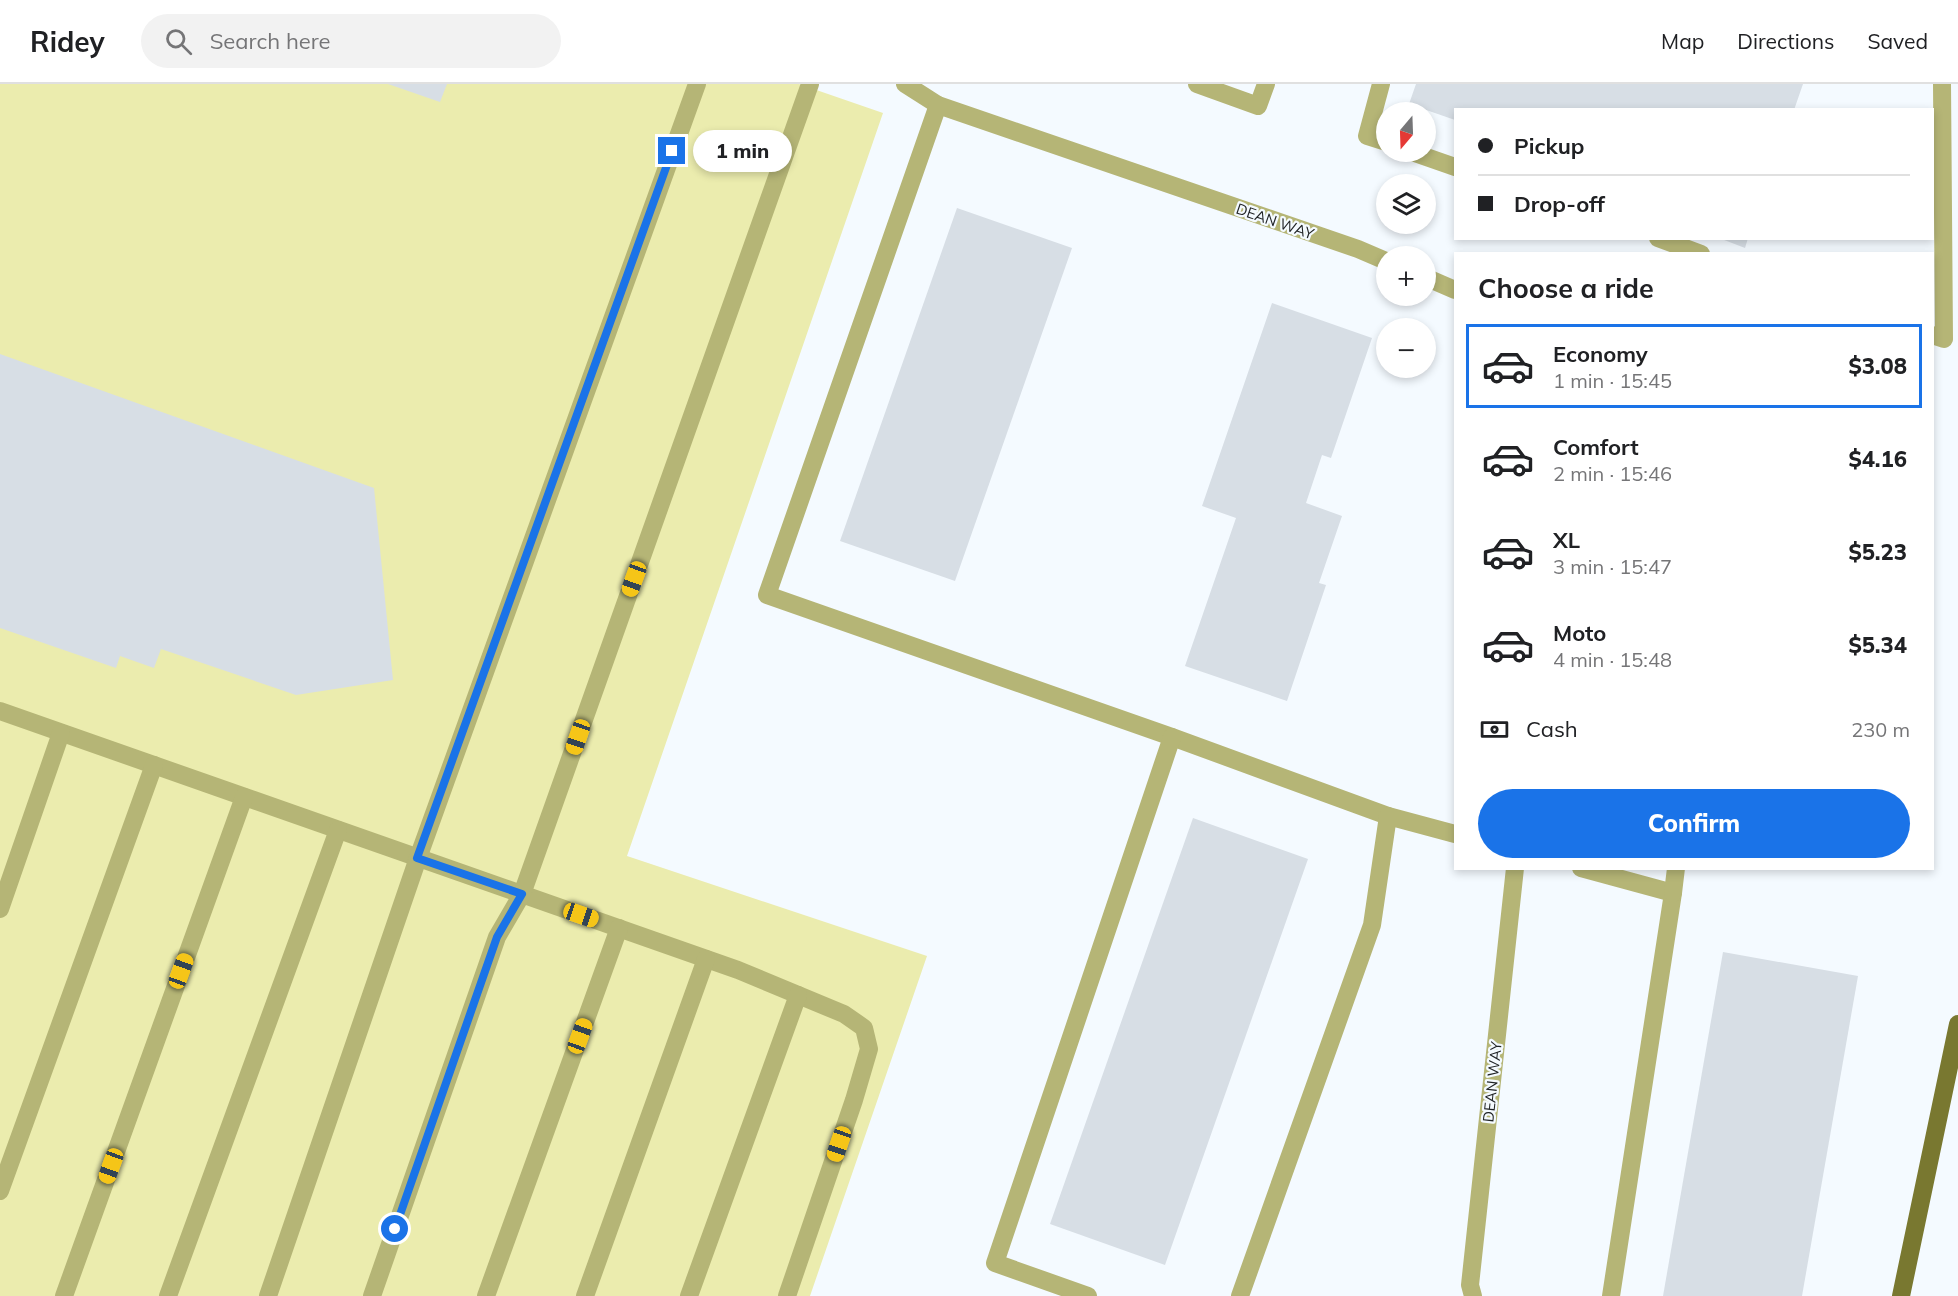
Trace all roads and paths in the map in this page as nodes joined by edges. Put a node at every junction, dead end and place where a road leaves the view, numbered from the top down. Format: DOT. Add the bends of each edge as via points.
graph roads {
  1 [pos="696,84"];
  2 [pos="810,84"];
  3 [pos="905,84"];
  4 [pos="1197,84"];
  5 [pos="1266,84"];
  6 [pos="1381,84"];
  7 [pos="1942,84"];
  8 [pos="1376,102"];
  9 [pos="1376,103"];
  10 [pos="938,105"];
  11 [pos="1376,139"];
  12 [pos="1436,160"];
  13 [pos="1454,167"];
  14 [pos="1663,240"];
  15 [pos="1696,252"];
  16 [pos="1376,257"];
  17 [pos="1436,282"];
  18 [pos="1454,290"];
  19 [pos="1934,336"];
  20 [pos="0,711"];
  21 [pos="61,733"];
  22 [pos="1172,737"];
  23 [pos="154,765"];
  24 [pos="244,797"];
  25 [pos="1388,816"];
  26 [pos="338,830"];
  27 [pos="1454,834"];
  28 [pos="417,858"];
  29 [pos="1515,870"];
  30 [pos="1588,870"];
  31 [pos="1676,870"];
  32 [pos="1673,893"];
  33 [pos="522,894"];
  34 [pos="0,909"];
  35 [pos="619,928"];
  36 [pos="706,959"];
  37 [pos="798,995"];
  38 [pos="1958,1024"];
  39 [pos="0,1191"];
  40 [pos="64,1296"];
  41 [pos="168,1296"];
  42 [pos="268,1296"];
  43 [pos="372,1296"];
  44 [pos="486,1296"];
  45 [pos="585,1296"];
  46 [pos="689,1296"];
  47 [pos="787,1296"];
  48 [pos="1088,1296"];
  49 [pos="1240,1296"];
  50 [pos="1473,1296"];
  51 [pos="1611,1296"];
  52 [pos="1901,1296"];
  1 -- 28 [label="lane"];
  2 -- 33 [label="lane"];
  3 -- 10 [label="lane, DEAN WAY"];
  4 -- 5 [label="lane" via="1258,106"];
  6 -- 8 [label="lane"];
  7 -- 19 [label="lane" via="1944,339"];
  9 -- 11 [label="lane" via="1367,136"];
  10 -- 16 [label="lane, DEAN WAY"];
  10 -- 22 [label="lane" via="767,595"];
  12 -- 13 [label="lane"];
  14 -- 15 [label="lane"];
  17 -- 18 [label="lane"];
  20 -- 21 [label="lane"];
  21 -- 23 [label="lane"];
  21 -- 34 [label="lane"];
  22 -- 25 [label="lane"];
  22 -- 48 [label="lane" via="995,1263"];
  23 -- 24 [label="lane"];
  23 -- 39 [label="lane"];
  24 -- 26 [label="lane"];
  24 -- 40 [label="lane"];
  25 -- 27 [label="lane"];
  25 -- 49 [label="lane" via="1372,925"];
  26 -- 28 [label="lane"];
  26 -- 41 [label="lane"];
  28 -- 33 [label="lane"];
  28 -- 42 [label="lane"];
  29 -- 50 [label="lane, DEAN WAY" via="1470,1285"];
  30 -- 32 [label="lane"];
  31 -- 32 [label="lane"];
  32 -- 51 [label="lane"];
  33 -- 35 [label="lane"];
  33 -- 43 [label="lane" via="497,937"];
  35 -- 36 [label="lane"];
  35 -- 44 [label="lane"];
  36 -- 37 [label="lane"];
  36 -- 45 [label="lane"];
  37 -- 46 [label="lane"];
  37 -- 47 [label="lane" via="844,1014 864,1028 869,1049"];
  38 -- 52 [label="main road"];
}
